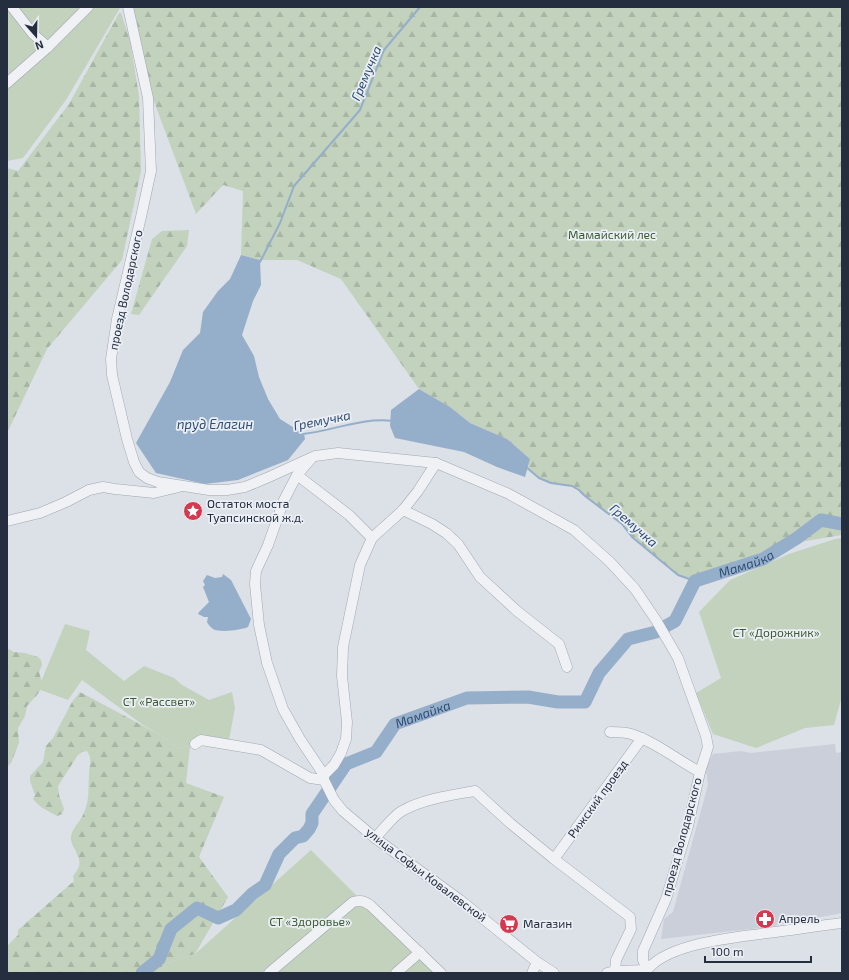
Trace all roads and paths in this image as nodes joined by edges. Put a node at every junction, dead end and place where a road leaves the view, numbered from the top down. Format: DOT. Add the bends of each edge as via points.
graph roads {
  1 [pos="12,7"];
  2 [pos="88,7"];
  3 [pos="128,7"];
  4 [pos="48,47"];
  5 [pos="7,83"];
  6 [pos="315,456"];
  7 [pos="436,463"];
  8 [pos="297,475"];
  9 [pos="182,486"];
  10 [pos="403,510"];
  11 [pos="7,521"];
  12 [pos="372,538"];
  13 [pos="567,667"];
  14 [pos="610,732"];
  15 [pos="642,738"];
  16 [pos="196,744"];
  17 [pos="700,772"];
  18 [pos="324,780"];
  19 [pos="375,838"];
  20 [pos="554,859"];
  21 [pos="842,923"];
  22 [pos="420,952"];
  23 [pos="537,962"];
  24 [pos="611,972"];
  25 [pos="646,972"];
  26 [pos="269,973"];
  27 [pos="396,973"];
  28 [pos="441,973"];
  29 [pos="532,973"];
  30 [pos="554,973"];
  1 -- 4 [label="street" via="33,34"];
  2 -- 4 [label="street"];
  3 -- 9 [label="street, проезд Володарского" via="148,98 151,171 117,319 111,359 112,375 129,447 139,472 158,482"];
  4 -- 5 [label="street"];
  6 -- 7 [label="street, проезд Володарского" via="338,453"];
  6 -- 8 [label="street, улица Софьи Ковалевской"];
  6 -- 9 [label="street, проезд Володарского" via="245,487 209,490"];
  7 -- 10 [label="street"];
  7 -- 17 [label="street, проезд Володарского" via="509,494 574,530 609,561 635,590 678,658 706,736 708,747"];
  8 -- 12 [label="street" via="350,515"];
  8 -- 18 [label="street, улица Софьи Ковалевской" via="284,500 256,571 255,584 268,663 283,708"];
  9 -- 11 [label="street" via="154,493 104,487 89,490 40,513"];
  10 -- 12 [label="street"];
  10 -- 13 [label="street" via="432,524 458,544 480,577 559,644"];
  12 -- 18 [label="street" via="360,565 343,647 346,739 341,753"];
  14 -- 15 [label="street, проезд Володарского"];
  15 -- 17 [label="street, проезд Володарского"];
  15 -- 20 [label="street, Рижский проезд"];
  16 -- 18 [label="street" via="201,740 261,750 310,778"];
  17 -- 25 [label="street, проезд Володарского" via="688,826 666,899 643,951"];
  18 -- 19 [label="street, улица Софьи Ковалевской" via="334,800"];
  19 -- 20 [label="street" via="401,812 452,794 475,791"];
  19 -- 23 [label="street, улица Софьи Ковалевской" via="460,900"];
  20 -- 24 [label="street" via="630,917 631,929"];
  21 -- 25 [label="street" via="710,942 682,949 662,958"];
  22 -- 26 [label="street" via="370,905 364,901 353,902"];
  22 -- 27 [label="street"];
  22 -- 28 [label="street"];
  23 -- 29 [label="street"];
  23 -- 30 [label="street, улица Софьи Ковалевской"];
  24 -- 25 [label="street"];
}
